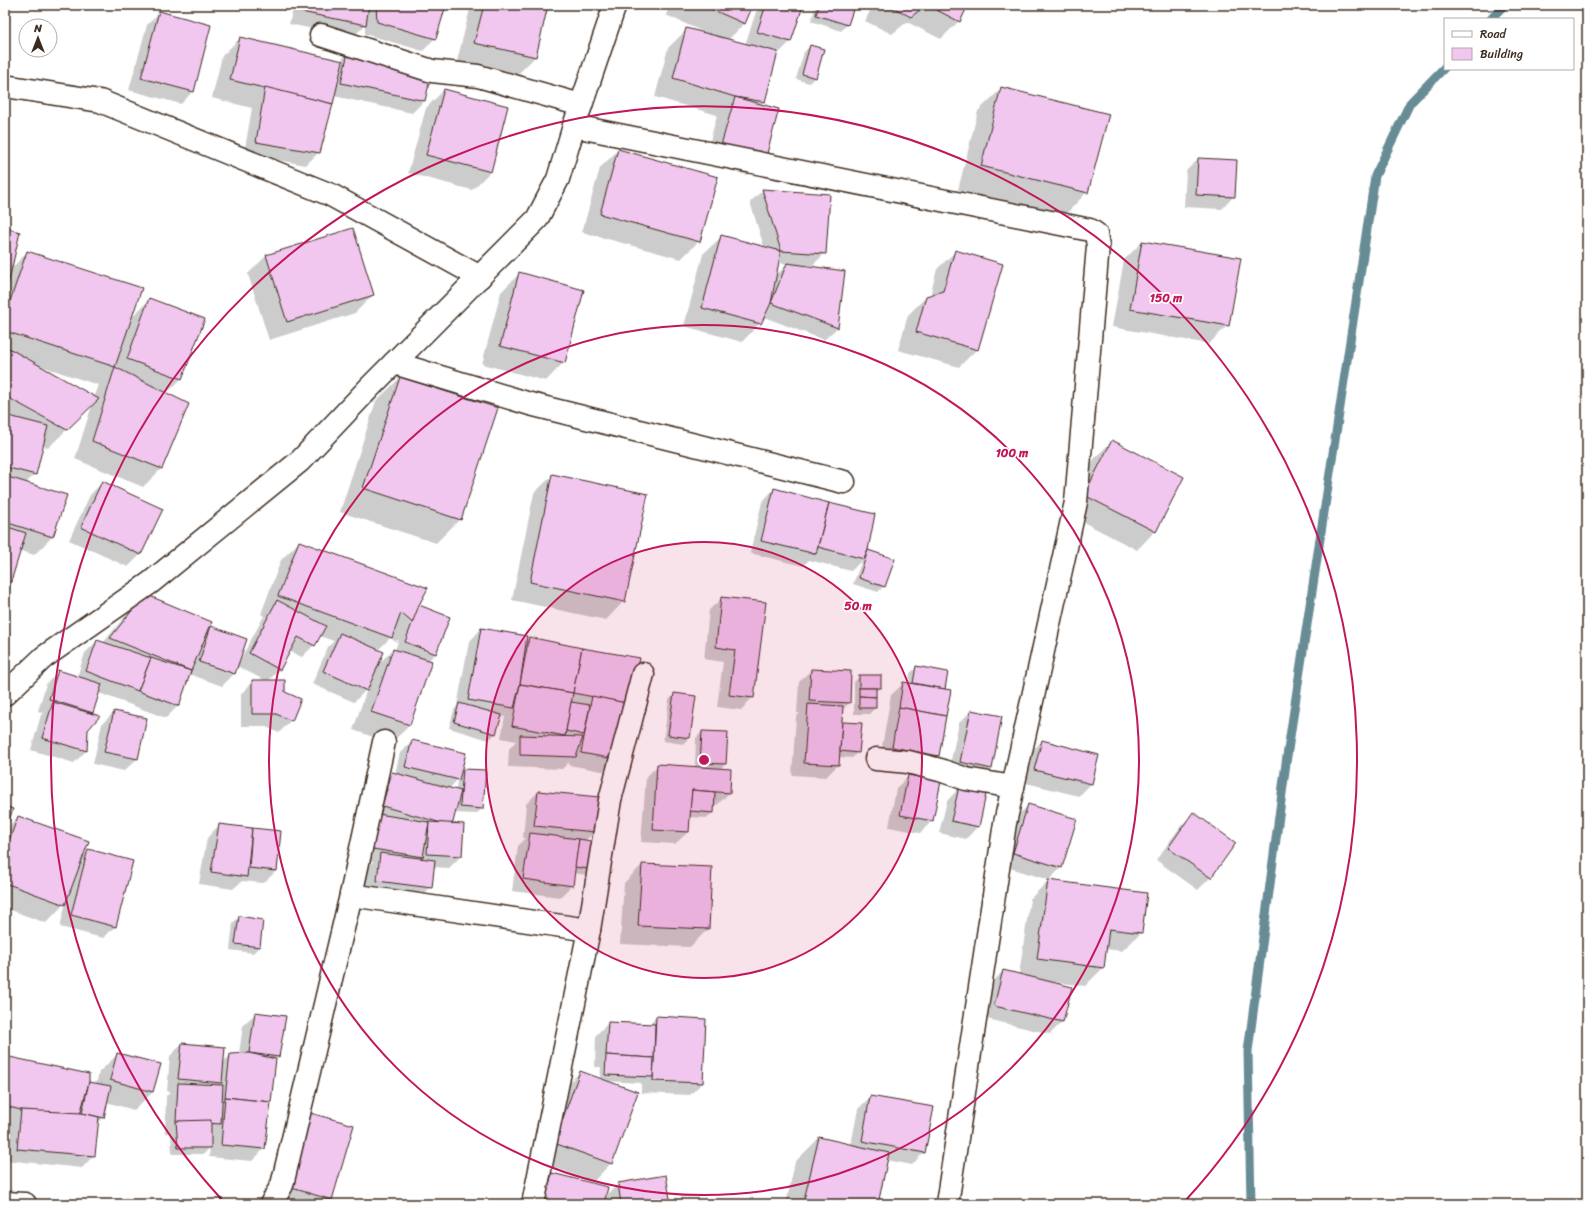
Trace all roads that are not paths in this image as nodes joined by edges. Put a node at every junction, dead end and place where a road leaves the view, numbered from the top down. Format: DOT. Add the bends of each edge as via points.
graph roads {
  1 [pos="614,5"];
  2 [pos="321,34"];
  3 [pos="5,86"];
  4 [pos="581,105"];
  5 [pos="574,126"];
  6 [pos="480,277"];
  7 [pos="394,362"];
  8 [pos="844,482"];
  9 [pos="644,674"];
  10 [pos="5,694"];
  11 [pos="384,742"];
  12 [pos="876,759"];
  13 [pos="1013,787"];
  14 [pos="351,895"];
  15 [pos="589,930"];
  16 [pos="5,1203"];
  17 [pos="24,1204"];
  18 [pos="271,1204"];
  19 [pos="532,1204"];
  20 [pos="947,1204"];
  1 -- 4 [label="street"];
  2 -- 4 [label="street" via="432,71 478,76"];
  3 -- 6 [label="street" via="107,104 331,195"];
  4 -- 5 [label="street"];
  5 -- 6 [label="street" via="558,179 537,219"];
  5 -- 13 [label="street" via="1090,230 1096,234 1098,246 1076,502"];
  6 -- 7 [label="street"];
  7 -- 8 [label="street" via="530,404"];
  7 -- 10 [label="street" via="300,461 150,583 44,657"];
  9 -- 15 [label="street" via="610,800"];
  11 -- 14 [label="street"];
  12 -- 13 [label="street" via="915,764 966,779"];
  13 -- 20 [label="street" via="1005,824"];
  14 -- 15 [label="street"];
  14 -- 18 [label="street" via="282,1185"];
  15 -- 19 [label="street"];
  16 -- 17 [label="street"];
}
